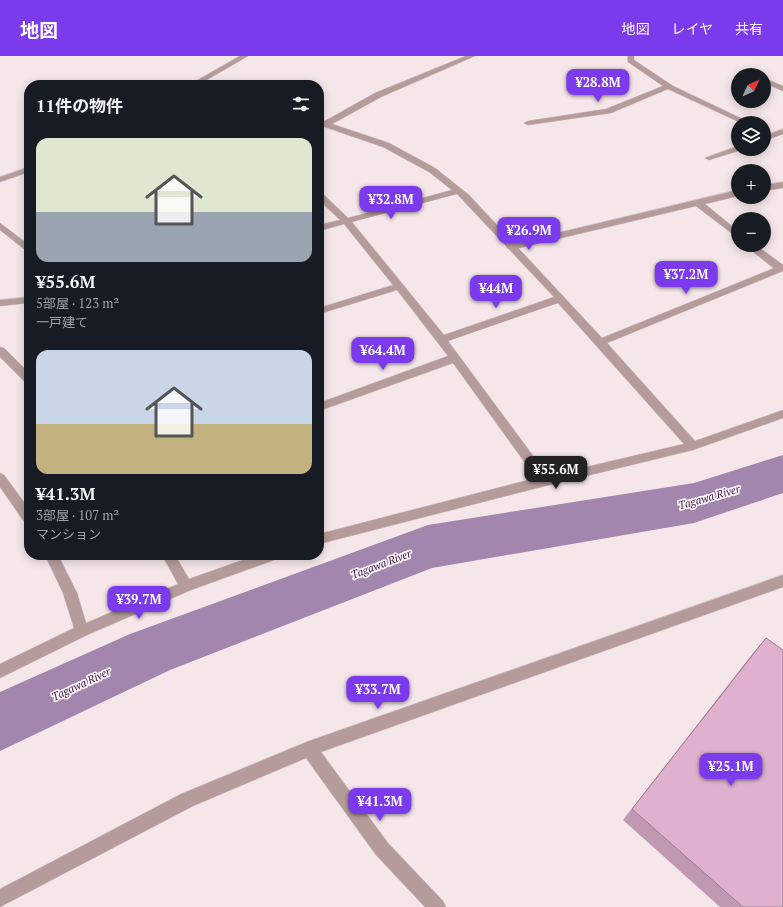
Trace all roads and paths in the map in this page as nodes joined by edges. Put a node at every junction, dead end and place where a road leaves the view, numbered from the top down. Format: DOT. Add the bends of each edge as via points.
graph roads {
  1 [pos="245,56"];
  2 [pos="472,56"];
  3 [pos="631,56"];
  4 [pos="202,80"];
  5 [pos="771,83"];
  6 [pos="669,86"];
  7 [pos="783,89"];
  8 [pos="732,116"];
  9 [pos="324,122"];
  10 [pos="324,123"];
  11 [pos="528,123"];
  12 [pos="783,131"];
  13 [pos="773,136"];
  14 [pos="731,150"];
  15 [pos="709,158"];
  16 [pos="24,171"];
  17 [pos="0,180"];
  18 [pos="783,185"];
  19 [pos="771,187"];
  20 [pos="458,191"];
  21 [pos="731,195"];
  22 [pos="324,200"];
  23 [pos="698,203"];
  24 [pos="346,221"];
  25 [pos="0,226"];
  26 [pos="324,227"];
  27 [pos="731,229"];
  28 [pos="24,246"];
  29 [pos="511,247"];
  30 [pos="759,252"];
  31 [pos="782,269"];
  32 [pos="399,286"];
  33 [pos="559,299"];
  34 [pos="24,301"];
  35 [pos="0,303"];
  36 [pos="324,310"];
  37 [pos="441,340"];
  38 [pos="600,342"];
  39 [pos="0,351"];
  40 [pos="455,358"];
  41 [pos="24,374"];
  42 [pos="324,405"];
  43 [pos="783,414"];
  44 [pos="693,446"];
  45 [pos="0,478"];
  46 [pos="545,481"];
  47 [pos="24,512"];
  48 [pos="324,538"];
  49 [pos="54,560"];
  50 [pos="171,560"];
  51 [pos="258,560"];
  52 [pos="783,581"];
  53 [pos="186,586"];
  54 [pos="82,631"];
  55 [pos="0,671"];
  56 [pos="309,749"];
  57 [pos="0,898"];
  58 [pos="437,907"];
  1 -- 4 [label="street"];
  2 -- 9 [label="street" via="378,95"];
  3 -- 6 [label="street" via="630,61 638,68"];
  5 -- 7 [label="street"];
  6 -- 8 [label="street"];
  6 -- 11 [label="street" via="608,111"];
  10 -- 20 [label="street" via="386,145 432,170"];
  12 -- 13 [label="street"];
  14 -- 15 [label="street"];
  16 -- 17 [label="street"];
  18 -- 19 [label="street"];
  20 -- 24 [label="street"];
  20 -- 29 [label="street"];
  21 -- 23 [label="street"];
  22 -- 24 [label="street"];
  23 -- 27 [label="street"];
  23 -- 29 [label="street"];
  24 -- 26 [label="street"];
  24 -- 32 [label="street"];
  25 -- 28 [label="street"];
  29 -- 33 [label="street"];
  30 -- 31 [label="street"];
  31 -- 38 [label="street"];
  32 -- 36 [label="street"];
  32 -- 37 [label="street"];
  33 -- 37 [label="street"];
  33 -- 38 [label="street"];
  34 -- 35 [label="street"];
  37 -- 40 [label="street"];
  38 -- 44 [label="street"];
  39 -- 41 [label="street"];
  40 -- 42 [label="street"];
  40 -- 46 [label="street"];
  43 -- 44 [label="street"];
  44 -- 46 [label="street"];
  45 -- 47 [label="street"];
  46 -- 48 [label="street"];
  49 -- 54 [label="street" via="70,593"];
  50 -- 53 [label="street"];
  51 -- 53 [label="street"];
  52 -- 56 [label="street"];
  53 -- 54 [label="street"];
  54 -- 55 [label="street"];
  56 -- 57 [label="street" via="187,800"];
  56 -- 58 [label="street" via="382,849"];
}
